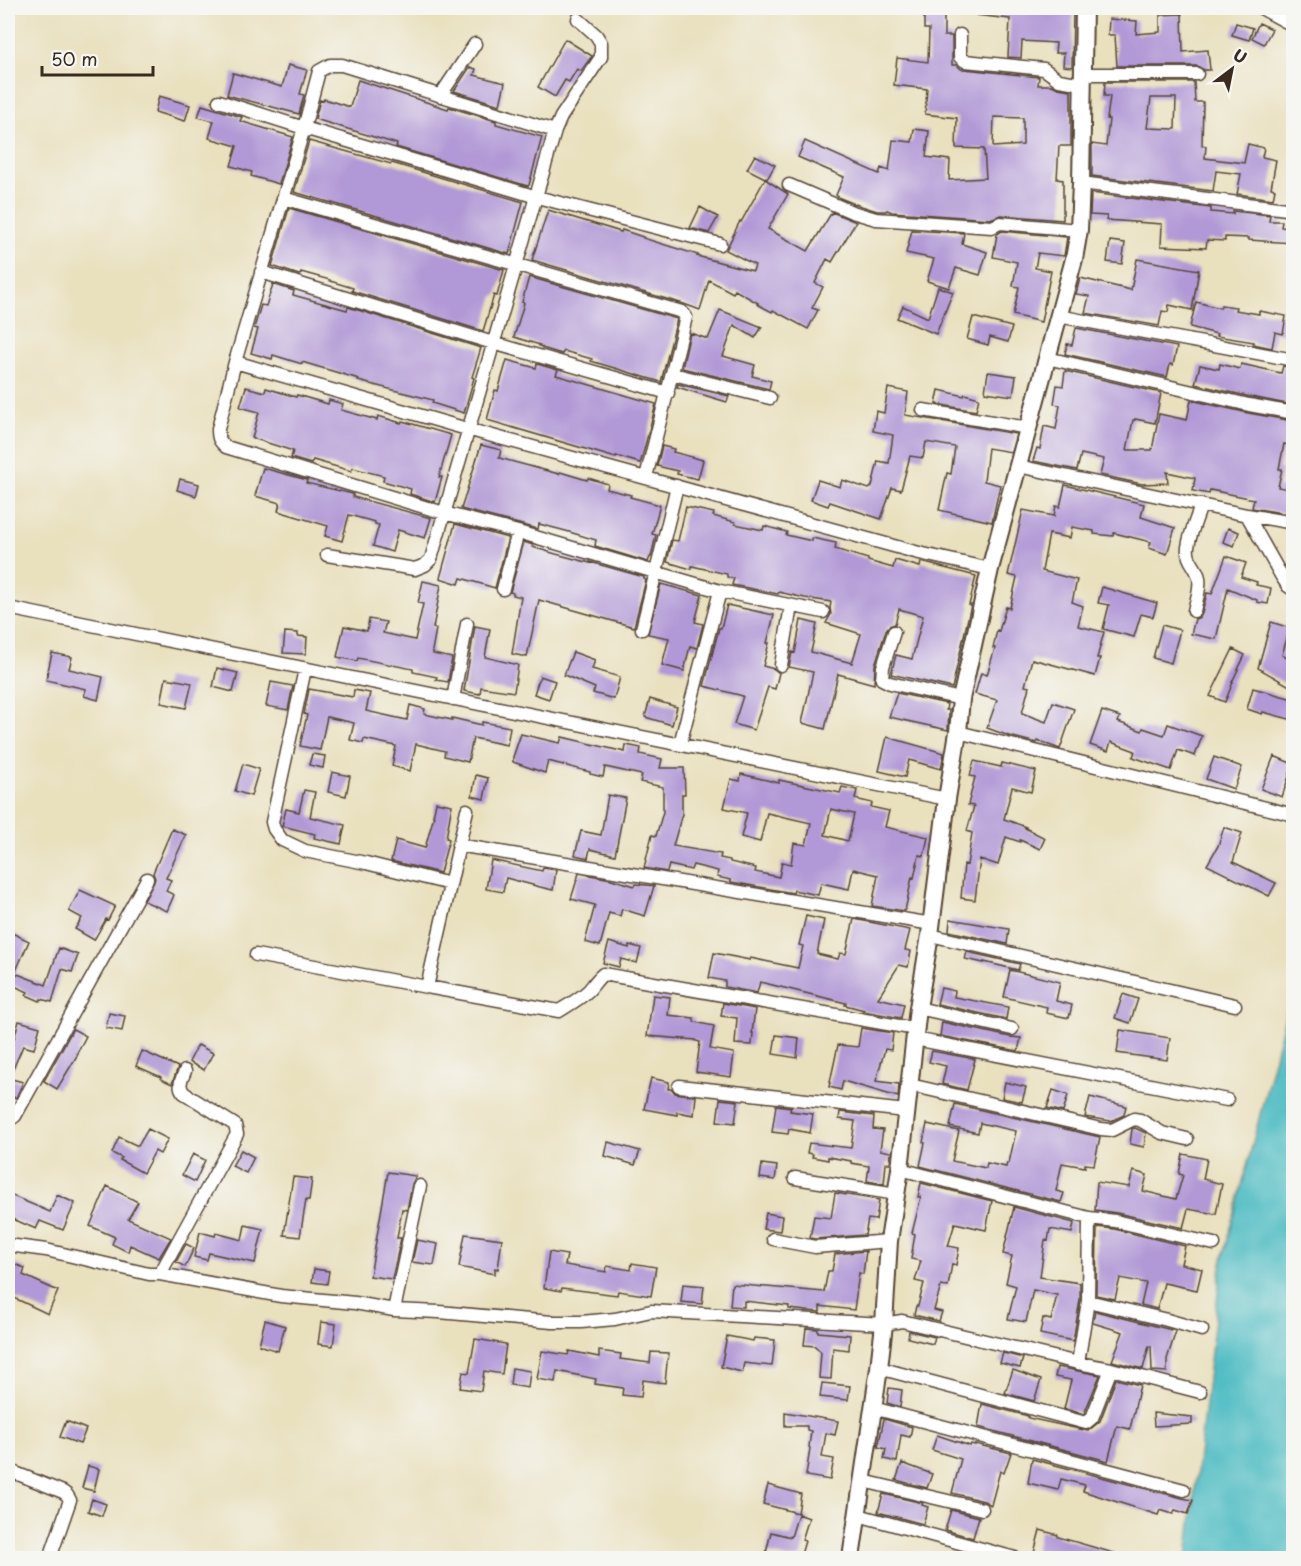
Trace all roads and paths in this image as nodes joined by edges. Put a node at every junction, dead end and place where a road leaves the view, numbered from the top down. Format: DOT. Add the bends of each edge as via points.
graph roads {
  1 [pos="1084,8"];
  2 [pos="1261,8"];
  3 [pos="578,19"];
  4 [pos="1293,26"];
  5 [pos="960,35"];
  6 [pos="475,44"];
  7 [pos="1197,74"];
  8 [pos="1083,79"];
  9 [pos="440,96"];
  10 [pos="219,101"];
  11 [pos="304,128"];
  12 [pos="555,131"];
  13 [pos="1081,183"];
  14 [pos="789,185"];
  15 [pos="537,197"];
  16 [pos="283,198"];
  17 [pos="1293,210"];
  18 [pos="1078,230"];
  19 [pos="720,244"];
  20 [pos="517,265"];
  21 [pos="261,272"];
  22 [pos="1058,316"];
  23 [pos="493,343"];
  24 [pos="1047,358"];
  25 [pos="1293,360"];
  26 [pos="235,362"];
  27 [pos="673,374"];
  28 [pos="668,393"];
  29 [pos="770,398"];
  30 [pos="923,410"];
  31 [pos="1293,413"];
  32 [pos="1028,428"];
  33 [pos="468,429"];
  34 [pos="1018,466"];
  35 [pos="646,477"];
  36 [pos="677,486"];
  37 [pos="1201,505"];
  38 [pos="444,513"];
  39 [pos="1247,515"];
  40 [pos="1293,523"];
  41 [pos="518,532"];
  42 [pos="327,555"];
  43 [pos="990,569"];
  44 [pos="656,572"];
  45 [pos="503,589"];
  46 [pos="1293,590"];
  47 [pos="720,591"];
  48 [pos="791,606"];
  49 [pos="8,608"];
  50 [pos="1194,611"];
  51 [pos="824,612"];
  52 [pos="467,624"];
  53 [pos="642,628"];
  54 [pos="894,632"];
  55 [pos="781,665"];
  56 [pos="305,669"];
  57 [pos="453,699"];
  58 [pos="961,699"];
  59 [pos="958,732"];
  60 [pos="680,744"];
  61 [pos="947,799"];
  62 [pos="467,810"];
  63 [pos="1293,815"];
  64 [pos="458,845"];
  65 [pos="147,879"];
  66 [pos="450,884"];
  67 [pos="931,929"];
  68 [pos="256,956"];
  69 [pos="426,987"];
  70 [pos="1235,1005"];
  71 [pos="918,1008"];
  72 [pos="1012,1029"];
  73 [pos="915,1034"];
  74 [pos="185,1071"];
  75 [pos="910,1085"];
  76 [pos="679,1086"];
  77 [pos="1227,1100"];
  78 [pos="906,1112"];
  79 [pos="8,1121"];
  80 [pos="1186,1139"];
  81 [pos="900,1169"];
  82 [pos="795,1178"];
  83 [pos="420,1186"];
  84 [pos="897,1194"];
  85 [pos="1089,1218"];
  86 [pos="773,1239"];
  87 [pos="889,1241"];
  88 [pos="1214,1244"];
  89 [pos="8,1245"];
  90 [pos="160,1274"];
  91 [pos="1088,1301"];
  92 [pos="393,1310"];
  93 [pos="884,1324"];
  94 [pos="1202,1330"];
  95 [pos="1078,1363"];
  96 [pos="879,1368"];
  97 [pos="1111,1370"];
  98 [pos="1200,1392"];
  99 [pos="873,1408"];
  100 [pos="8,1470"];
  101 [pos="863,1481"];
  102 [pos="1184,1490"];
  103 [pos="981,1509"];
  104 [pos="858,1515"];
  105 [pos="50,1558"];
  106 [pos="851,1558"];
  107 [pos="1015,1558"];
  1 -- 8 [label="main road"];
  2 -- 4 [label="street"];
  3 -- 12 [label="street" via="601,43 601,57"];
  5 -- 8 [label="street" via="960,57 965,62 1044,69 1059,80"];
  6 -- 9 [label="street"];
  7 -- 8 [label="street"];
  8 -- 13 [label="main road"];
  9 -- 11 [label="street" via="342,64 330,65 319,71"];
  9 -- 12 [label="street"];
  10 -- 11 [label="street"];
  11 -- 15 [label="street"];
  11 -- 16 [label="street"];
  12 -- 15 [label="street"];
  13 -- 17 [label="street"];
  13 -- 18 [label="main road"];
  14 -- 18 [label="street" via="876,219"];
  15 -- 19 [label="street"];
  15 -- 20 [label="street"];
  16 -- 20 [label="street"];
  16 -- 21 [label="street"];
  18 -- 22 [label="main road"];
  20 -- 23 [label="street"];
  20 -- 27 [label="street" via="682,312 686,317"];
  21 -- 23 [label="street"];
  21 -- 26 [label="street"];
  22 -- 24 [label="main road"];
  22 -- 25 [label="street"];
  23 -- 28 [label="street"];
  23 -- 33 [label="street"];
  24 -- 31 [label="street"];
  24 -- 32 [label="main road"];
  26 -- 33 [label="street"];
  26 -- 38 [label="street" via="218,429 218,438 226,447"];
  27 -- 28 [label="street"];
  27 -- 29 [label="street"];
  28 -- 35 [label="street"];
  30 -- 32 [label="street"];
  32 -- 34 [label="main road"];
  33 -- 35 [label="street"];
  33 -- 38 [label="street"];
  34 -- 37 [label="street"];
  34 -- 43 [label="main road"];
  35 -- 36 [label="street"];
  36 -- 43 [label="street"];
  36 -- 44 [label="street"];
  37 -- 39 [label="street"];
  37 -- 50 [label="street" via="1188,547 1191,565 1200,581"];
  38 -- 41 [label="street"];
  38 -- 42 [label="street" via="431,559 420,568"];
  39 -- 40 [label="street"];
  39 -- 46 [label="street"];
  41 -- 44 [label="street"];
  41 -- 45 [label="street"];
  43 -- 58 [label="main road"];
  44 -- 47 [label="street"];
  44 -- 53 [label="street"];
  47 -- 48 [label="street"];
  47 -- 60 [label="street"];
  48 -- 51 [label="street"];
  48 -- 55 [label="street"];
  49 -- 56 [label="street"];
  52 -- 57 [label="street"];
  54 -- 58 [label="street" via="882,679"];
  56 -- 57 [label="street"];
  56 -- 66 [label="street" via="272,822 274,829 282,840 305,851"];
  57 -- 60 [label="street"];
  58 -- 59 [label="main road"];
  59 -- 61 [label="main road"];
  59 -- 63 [label="street"];
  60 -- 61 [label="street"];
  61 -- 67 [label="main road"];
  62 -- 64 [label="street"];
  64 -- 66 [label="street"];
  64 -- 67 [label="street"];
  65 -- 79 [label="street" via="15,1116"];
  66 -- 69 [label="street"];
  67 -- 70 [label="street"];
  67 -- 71 [label="main road"];
  68 -- 69 [label="street"];
  69 -- 73 [label="street" via="559,1011 590,989 603,974"];
  71 -- 72 [label="street"];
  71 -- 73 [label="main road"];
  73 -- 75 [label="main road"];
  73 -- 77 [label="street"];
  74 -- 90 [label="street" via="180,1089 235,1125 237,1134"];
  75 -- 78 [label="main road"];
  75 -- 80 [label="street" via="1101,1129 1112,1130 1140,1120"];
  76 -- 78 [label="street"];
  78 -- 81 [label="main road"];
  81 -- 84 [label="main road"];
  81 -- 85 [label="street"];
  82 -- 84 [label="street"];
  83 -- 92 [label="street"];
  84 -- 87 [label="main road"];
  85 -- 88 [label="street"];
  85 -- 91 [label="street"];
  86 -- 87 [label="street" via="815,1247"];
  87 -- 93 [label="main road"];
  89 -- 90 [label="street"];
  90 -- 92 [label="street" via="281,1296"];
  91 -- 94 [label="street"];
  91 -- 95 [label="street"];
  92 -- 93 [label="street" via="552,1322 615,1319 651,1311"];
  93 -- 95 [label="street" via="902,1321"];
  93 -- 96 [label="main road"];
  95 -- 97 [label="street"];
  96 -- 97 [label="street" via="1086,1423 1092,1418"];
  96 -- 99 [label="main road"];
  97 -- 98 [label="street"];
  99 -- 101 [label="main road"];
  99 -- 102 [label="street"];
  100 -- 105 [label="street" via="63,1492 70,1500"];
  101 -- 103 [label="street"];
  101 -- 104 [label="main road"];
  104 -- 106 [label="main road"];
  104 -- 107 [label="street"];
}
